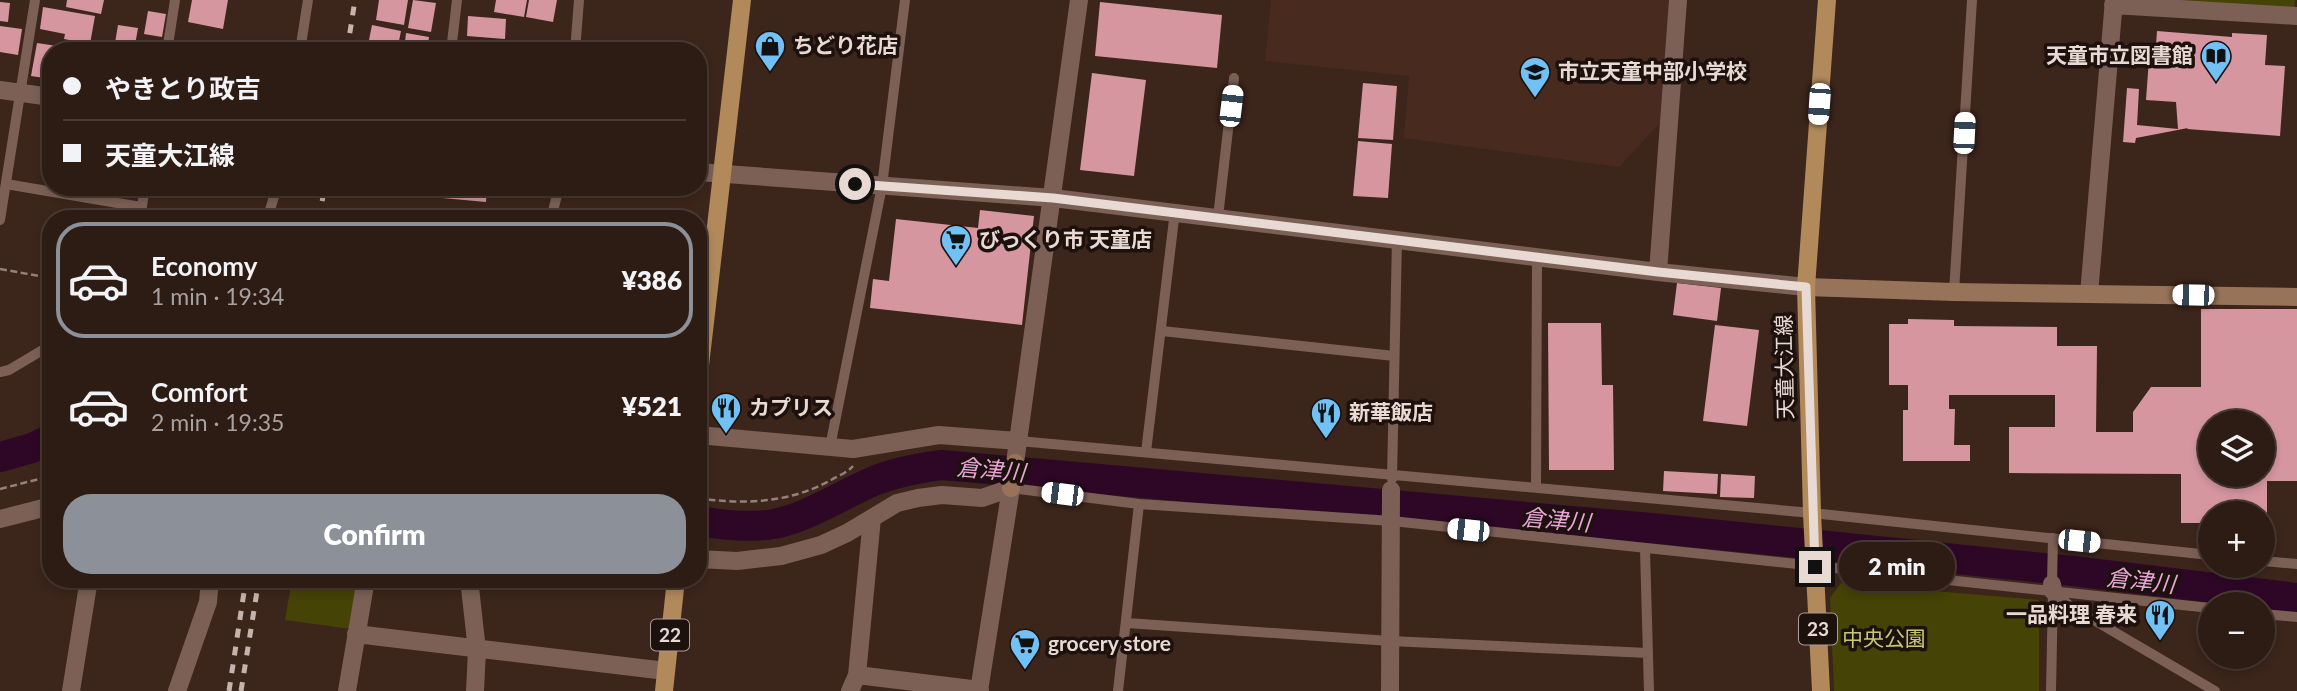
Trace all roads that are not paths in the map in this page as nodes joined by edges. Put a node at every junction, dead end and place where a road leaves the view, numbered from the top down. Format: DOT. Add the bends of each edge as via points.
graph roads {
  1 [pos="35,0"];
  2 [pos="175,0"];
  3 [pos="308,0"];
  4 [pos="457,0"];
  5 [pos="579,0"];
  6 [pos="742,0"];
  7 [pos="905,0"];
  8 [pos="1079,0"];
  9 [pos="1678,0"];
  10 [pos="1827,0"];
  11 [pos="1972,0"];
  12 [pos="2114,3"];
  13 [pos="2297,9"];
  14 [pos="2297,16"];
  15 [pos="168,42"];
  16 [pos="301,42"];
  17 [pos="452,42"];
  18 [pos="576,42"];
  19 [pos="1234,78"];
  20 [pos="0,90"];
  21 [pos="21,93"];
  22 [pos="42,96"];
  23 [pos="707,173"];
  24 [pos="723,174"];
  25 [pos="6,184"];
  26 [pos="882,186"];
  27 [pos="42,190"];
  28 [pos="76,196"];
  29 [pos="143,196"];
  30 [pos="1053,198"];
  31 [pos="141,207"];
  32 [pos="141,210"];
  33 [pos="1175,211"];
  34 [pos="1218,217"];
  35 [pos="0,220"];
  36 [pos="1397,239"];
  37 [pos="1537,257"];
  38 [pos="1658,272"];
  39 [pos="1806,287"];
  40 [pos="1954,292"];
  41 [pos="2089,294"];
  42 [pos="2297,297"];
  43 [pos="707,308"];
  44 [pos="1162,331"];
  45 [pos="42,350"];
  46 [pos="1394,356"];
  47 [pos="0,372"];
  48 [pos="707,436"];
  49 [pos="1019,441"];
  50 [pos="830,447"];
  51 [pos="1146,452"];
  52 [pos="1392,482"];
  53 [pos="1011,488"];
  54 [pos="1536,488"];
  55 [pos="1139,504"];
  56 [pos="42,508"];
  57 [pos="872,518"];
  58 [pos="1812,518"];
  59 [pos="0,519"];
  60 [pos="1392,522"];
  61 [pos="2053,538"];
  62 [pos="1645,550"];
  63 [pos="2198,554"];
  64 [pos="707,559"];
  65 [pos="2275,562"];
  66 [pos="2297,564"];
  67 [pos="1815,567"];
  68 [pos="88,588"];
  69 [pos="209,588"];
  70 [pos="364,588"];
  71 [pos="470,588"];
  72 [pos="675,588"];
  73 [pos="2053,588"];
  74 [pos="2198,606"];
  75 [pos="2275,615"];
  76 [pos="2297,617"];
  77 [pos="1127,623"];
  78 [pos="356,634"];
  79 [pos="1390,641"];
  80 [pos="477,650"];
  81 [pos="1648,653"];
  82 [pos="666,671"];
  83 [pos="853,683"];
  84 [pos="980,690"];
  85 [pos="2209,690"];
  86 [pos="71,691"];
  87 [pos="177,691"];
  88 [pos="347,691"];
  89 [pos="475,691"];
  90 [pos="664,691"];
  91 [pos="1118,691"];
  92 [pos="1390,691"];
  93 [pos="1649,691"];
  94 [pos="1821,691"];
  95 [pos="2052,691"];
  1 -- 21 [label="lane"];
  2 -- 15 [label="lane"];
  3 -- 16 [label="lane"];
  4 -- 17 [label="lane"];
  5 -- 18 [label="lane"];
  6 -- 24 [label="main road"];
  7 -- 26 [label="lane"];
  8 -- 30 [label="street"];
  9 -- 38 [label="street"];
  10 -- 39 [label="main road, 天童大江線 / 23"];
  11 -- 40 [label="lane"];
  12 -- 14 [label="street"];
  12 -- 41 [label="street"];
  13 -- 14 [label="street"];
  19 -- 34 [label="lane"];
  20 -- 21 [label="street"];
  21 -- 22 [label="street"];
  21 -- 25 [label="lane"];
  23 -- 24 [label="street"];
  24 -- 26 [label="street"];
  24 -- 43 [label="main road"];
  25 -- 27 [label="lane"];
  25 -- 35 [label="lane"];
  26 -- 30 [label="street"];
  26 -- 50 [label="lane"];
  28 -- 31 [label="lane"];
  29 -- 31 [label="lane"];
  30 -- 33 [label="street"];
  30 -- 49 [label="street"];
  31 -- 32 [label="lane"];
  33 -- 34 [label="street"];
  33 -- 44 [label="lane"];
  34 -- 36 [label="street"];
  36 -- 37 [label="street"];
  36 -- 46 [label="lane"];
  37 -- 38 [label="street"];
  37 -- 54 [label="lane"];
  38 -- 39 [label="street"];
  39 -- 40 [label="street"];
  39 -- 58 [label="main road, 天童大江線 / 23"];
  40 -- 41 [label="street"];
  41 -- 42 [label="street"];
  44 -- 46 [label="lane"];
  44 -- 51 [label="lane"];
  45 -- 47 [label="lane"];
  46 -- 52 [label="lane"];
  48 -- 50 [label="street"];
  49 -- 50 [label="street" via="939,435 853,449"];
  49 -- 51 [label="lane"];
  49 -- 53 [label="street"];
  51 -- 52 [label="lane"];
  52 -- 54 [label="lane"];
  52 -- 60 [label="street"];
  53 -- 55 [label="lane"];
  53 -- 57 [label="street" via="982,498 918,498 897,503"];
  53 -- 84 [label="street"];
  54 -- 58 [label="lane"];
  55 -- 60 [label="lane"];
  55 -- 77 [label="lane"];
  56 -- 59 [label="street"];
  57 -- 64 [label="street" via="821,545 790,554 758,560"];
  57 -- 83 [label="street"];
  58 -- 61 [label="lane"];
  58 -- 67 [label="main road, 天童大江線 / 23"];
  60 -- 62 [label="lane"];
  60 -- 79 [label="street"];
  61 -- 63 [label="lane"];
  61 -- 73 [label="lane"];
  62 -- 67 [label="lane"];
  62 -- 81 [label="lane"];
  65 -- 66 [label="lane"];
  67 -- 73 [label="lane"];
  67 -- 94 [label="main road, 天童大江線 / 23"];
  68 -- 86 [label="street"];
  69 -- 87 [label="street"];
  70 -- 78 [label="street"];
  71 -- 80 [label="street"];
  72 -- 82 [label="main road, 22"];
  73 -- 74 [label="lane"];
  73 -- 85 [label="lane" via="2070,606"];
  73 -- 95 [label="lane"];
  75 -- 76 [label="lane"];
  77 -- 79 [label="lane"];
  77 -- 91 [label="lane"];
  78 -- 80 [label="street"];
  78 -- 88 [label="street"];
  79 -- 81 [label="lane"];
  79 -- 92 [label="street"];
  80 -- 82 [label="street"];
  80 -- 89 [label="street"];
  81 -- 93 [label="lane"];
  82 -- 90 [label="main road, 22"];
  83 -- 84 [label="street"];
}
